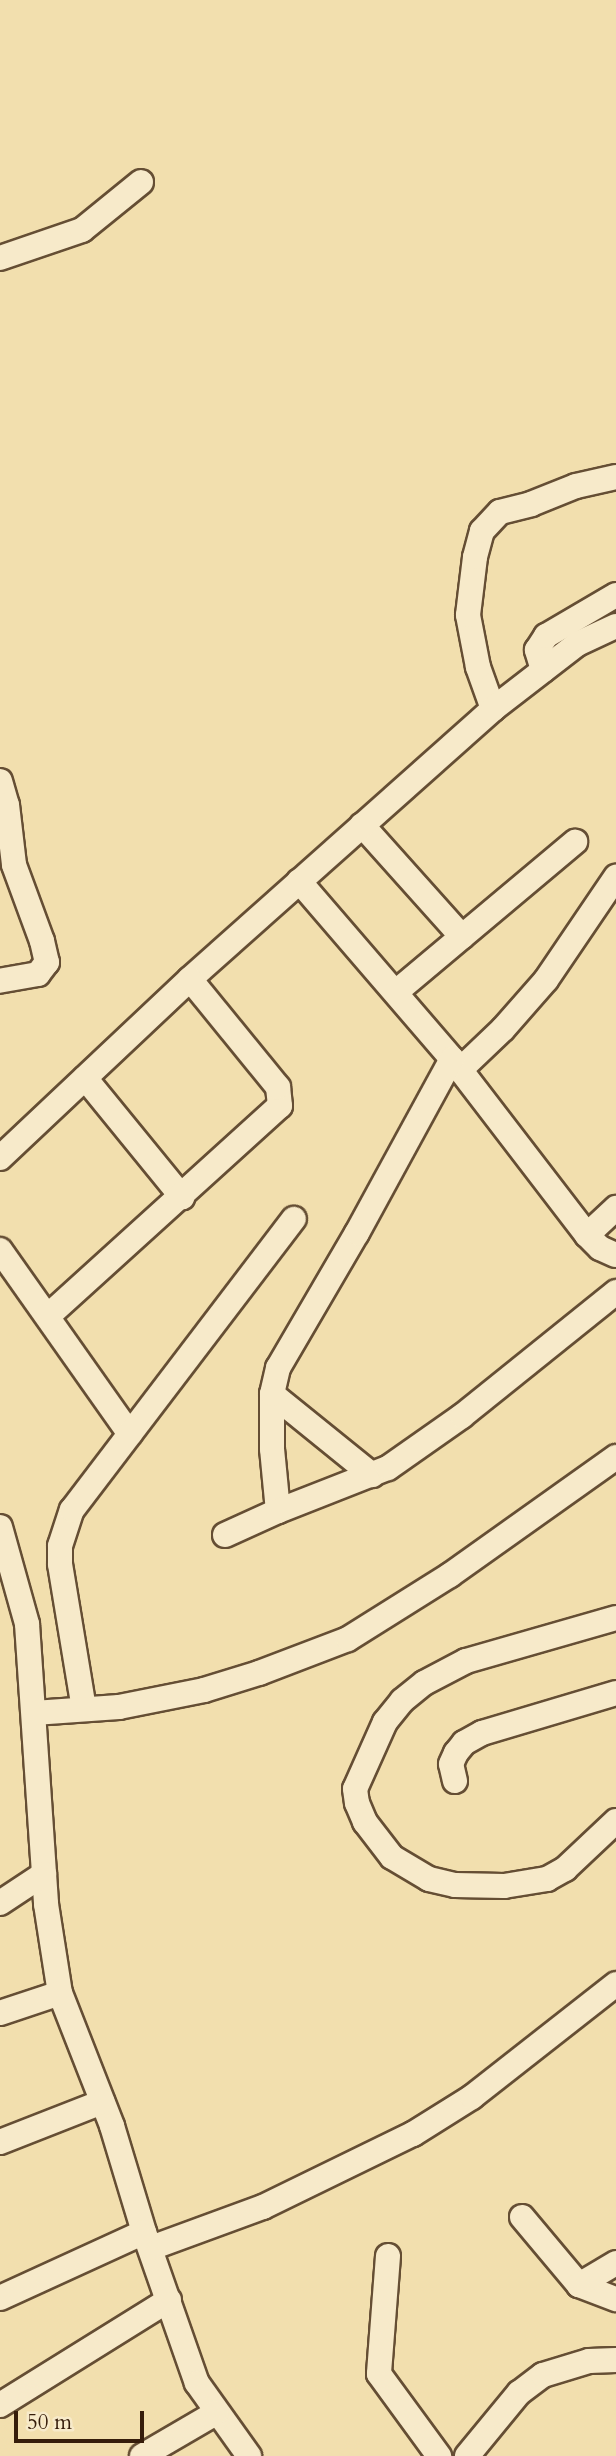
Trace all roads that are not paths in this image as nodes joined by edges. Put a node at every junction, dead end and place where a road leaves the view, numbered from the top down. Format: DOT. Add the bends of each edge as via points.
graph roads {
  1 [pos="141,183"];
  2 [pos="0,258"];
  3 [pos="616,477"];
  4 [pos="616,595"];
  5 [pos="616,626"];
  6 [pos="543,670"];
  7 [pos="493,709"];
  8 [pos="0,781"];
  9 [pos="362,825"];
  10 [pos="575,842"];
  11 [pos="6,852"];
  12 [pos="616,877"];
  13 [pos="299,881"];
  14 [pos="462,937"];
  15 [pos="190,979"];
  16 [pos="0,981"];
  17 [pos="396,992"];
  18 [pos="456,1065"];
  19 [pos="85,1078"];
  20 [pos="0,1158"];
  21 [pos="182,1197"];
  22 [pos="616,1208"];
  23 [pos="294,1219"];
  24 [pos="586,1235"];
  25 [pos="0,1250"];
  26 [pos="616,1255"];
  27 [pos="616,1292"];
  28 [pos="48,1316"];
  29 [pos="272,1394"];
  30 [pos="130,1433"];
  31 [pos="616,1457"];
  32 [pos="372,1475"];
  33 [pos="278,1511"];
  34 [pos="1,1533"];
  35 [pos="225,1535"];
  36 [pos="616,1618"];
  37 [pos="616,1693"];
  38 [pos="84,1709"];
  39 [pos="34,1713"];
  40 [pos="455,1781"];
  41 [pos="616,1821"];
  42 [pos="44,1874"];
  43 [pos="0,1903"];
  44 [pos="616,1984"];
  45 [pos="60,1993"];
  46 [pos="0,2013"];
  47 [pos="102,2102"];
  48 [pos="0,2142"];
  49 [pos="522,2217"];
  50 [pos="147,2240"];
  51 [pos="388,2256"];
  52 [pos="616,2263"];
  53 [pos="579,2285"];
  54 [pos="0,2298"];
  55 [pos="616,2298"];
  56 [pos="169,2300"];
  57 [pos="616,2360"];
  58 [pos="0,2404"];
  59 [pos="216,2413"];
  60 [pos="142,2456"];
  61 [pos="249,2456"];
  62 [pos="439,2456"];
  63 [pos="467,2456"];
  1 -- 2 [label="street" via="82,230"];
  3 -- 7 [label="street" via="500,512 482,531 468,615 478,667"];
  4 -- 6 [label="street" via="546,636 537,650"];
  5 -- 6 [label="street" via="577,643"];
  6 -- 7 [label="street"];
  7 -- 9 [label="street"];
  8 -- 11 [label="street" via="7,804"];
  9 -- 13 [label="street"];
  9 -- 14 [label="street"];
  10 -- 14 [label="street"];
  11 -- 16 [label="street" via="15,865 47,962 38,974"];
  12 -- 18 [label="street" via="546,980 503,1029"];
  13 -- 15 [label="street"];
  13 -- 17 [label="street"];
  14 -- 17 [label="street"];
  15 -- 19 [label="street"];
  15 -- 21 [label="street" via="278,1087 282,1102"];
  17 -- 18 [label="street"];
  18 -- 24 [label="street"];
  18 -- 29 [label="street" via="278,1368"];
  19 -- 20 [label="street"];
  19 -- 21 [label="street"];
  21 -- 28 [label="street"];
  22 -- 24 [label="street"];
  23 -- 30 [label="street"];
  24 -- 26 [label="street"];
  25 -- 28 [label="street"];
  27 -- 32 [label="street" via="421,1447"];
  28 -- 30 [label="street"];
  29 -- 32 [label="street"];
  29 -- 33 [label="street"];
  30 -- 38 [label="street" via="72,1510 60,1546 64,1603"];
  31 -- 38 [label="street" via="450,1575 348,1639 204,1690 135,1705"];
  32 -- 33 [label="street"];
  33 -- 35 [label="street"];
  34 -- 39 [label="street" via="27,1624"];
  36 -- 41 [label="street" via="466,1661 424,1683 385,1722 355,1789 365,1822 392,1857 429,1879 455,1885 504,1886 547,1879 565,1869"];
  37 -- 40 [label="street" via="473,1738 464,1743 451,1764"];
  38 -- 39 [label="street"];
  39 -- 42 [label="street"];
  42 -- 43 [label="street"];
  42 -- 45 [label="street"];
  44 -- 50 [label="street" via="471,2096 413,2134 263,2207"];
  45 -- 46 [label="street"];
  45 -- 47 [label="street"];
  47 -- 48 [label="street"];
  47 -- 50 [label="street"];
  49 -- 53 [label="street"];
  50 -- 54 [label="street"];
  50 -- 56 [label="street"];
  51 -- 62 [label="street" via="379,2374"];
  52 -- 53 [label="street"];
  53 -- 55 [label="street"];
  56 -- 58 [label="street"];
  56 -- 59 [label="street" via="193,2375"];
  57 -- 63 [label="street" via="571,2365 531,2382"];
  59 -- 60 [label="street"];
  59 -- 61 [label="street"];
}
